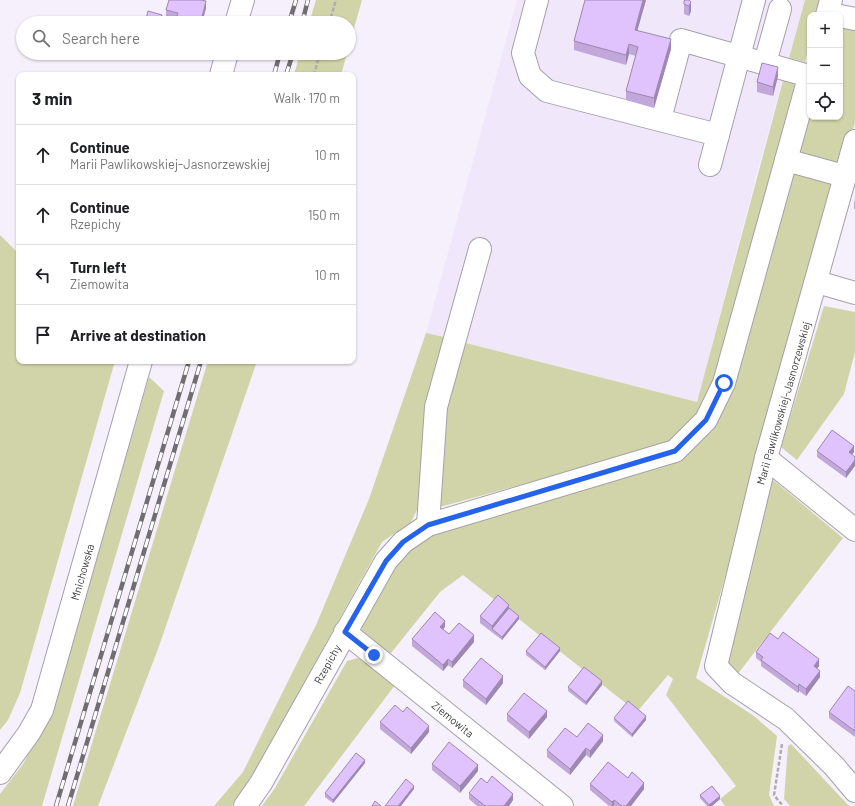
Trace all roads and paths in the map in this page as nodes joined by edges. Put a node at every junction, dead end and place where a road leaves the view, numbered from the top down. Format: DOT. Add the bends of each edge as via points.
graph roads {
  1 [pos="243,0"];
  2 [pos="336,0"];
  3 [pos="537,0"];
  4 [pos="754,0"];
  5 [pos="780,9"];
  6 [pos="843,15"];
  7 [pos="238,16"];
  8 [pos="331,16"];
  9 [pos="855,18"];
  10 [pos="739,56"];
  11 [pos="225,60"];
  12 [pos="318,60"];
  13 [pos="765,63"];
  14 [pos="222,72"];
  15 [pos="315,72"];
  16 [pos="807,74"];
  17 [pos="807,84"];
  18 [pos="660,119"];
  19 [pos="718,135"];
  20 [pos="855,141"];
  21 [pos="786,160"];
  22 [pos="710,165"];
  23 [pos="844,176"];
  24 [pos="480,250"];
  25 [pos="817,282"];
  26 [pos="855,292"];
  27 [pos="140,364"];
  28 [pos="766,458"];
  29 [pos="428,525"];
  30 [pos="855,530"];
  31 [pos="345,632"];
  32 [pos="786,719"];
  33 [pos="0,773"];
  34 [pos="855,791"];
  35 [pos="245,806"];
  36 [pos="562,806"];
  37 [pos="783,806"];
  1 -- 7 [label="street"];
  2 -- 8 [label="path"];
  3 -- 18 [label="street" via="523,53 530,76 547,91"];
  4 -- 10 [label="street"];
  5 -- 13 [label="street"];
  6 -- 9 [label="street"];
  10 -- 13 [label="street"];
  10 -- 18 [label="street" via="681,40"];
  10 -- 19 [label="street"];
  11 -- 14 [label="street"];
  12 -- 15 [label="path"];
  13 -- 16 [label="street"];
  17 -- 21 [label="street"];
  18 -- 19 [label="street"];
  19 -- 22 [label="street"];
  20 -- 23 [label="street, Marii Pawlikowskiej-Jasnorzewskiej"];
  21 -- 23 [label="street"];
  21 -- 29 [label="street, Rzepichy" via="724,383 706,420 675,451"];
  23 -- 25 [label="street, Marii Pawlikowskiej-Jasnorzewskiej"];
  24 -- 29 [label="street" via="436,407"];
  25 -- 26 [label="street"];
  25 -- 28 [label="street, Marii Pawlikowskiej-Jasnorzewskiej"];
  27 -- 33 [label="street, Mnichowska" via="42,710"];
  28 -- 30 [label="street"];
  28 -- 32 [label="street, Marii Pawlikowskiej-Jasnorzewskiej" via="716,666 732,683"];
  29 -- 31 [label="street, Rzepichy" via="403,542 386,561"];
  31 -- 35 [label="street, Rzepichy" via="261,783"];
  31 -- 36 [label="street, Ziemowita"];
  32 -- 34 [label="street" via="834,766"];
  32 -- 37 [label="path" via="774,795"];
}
